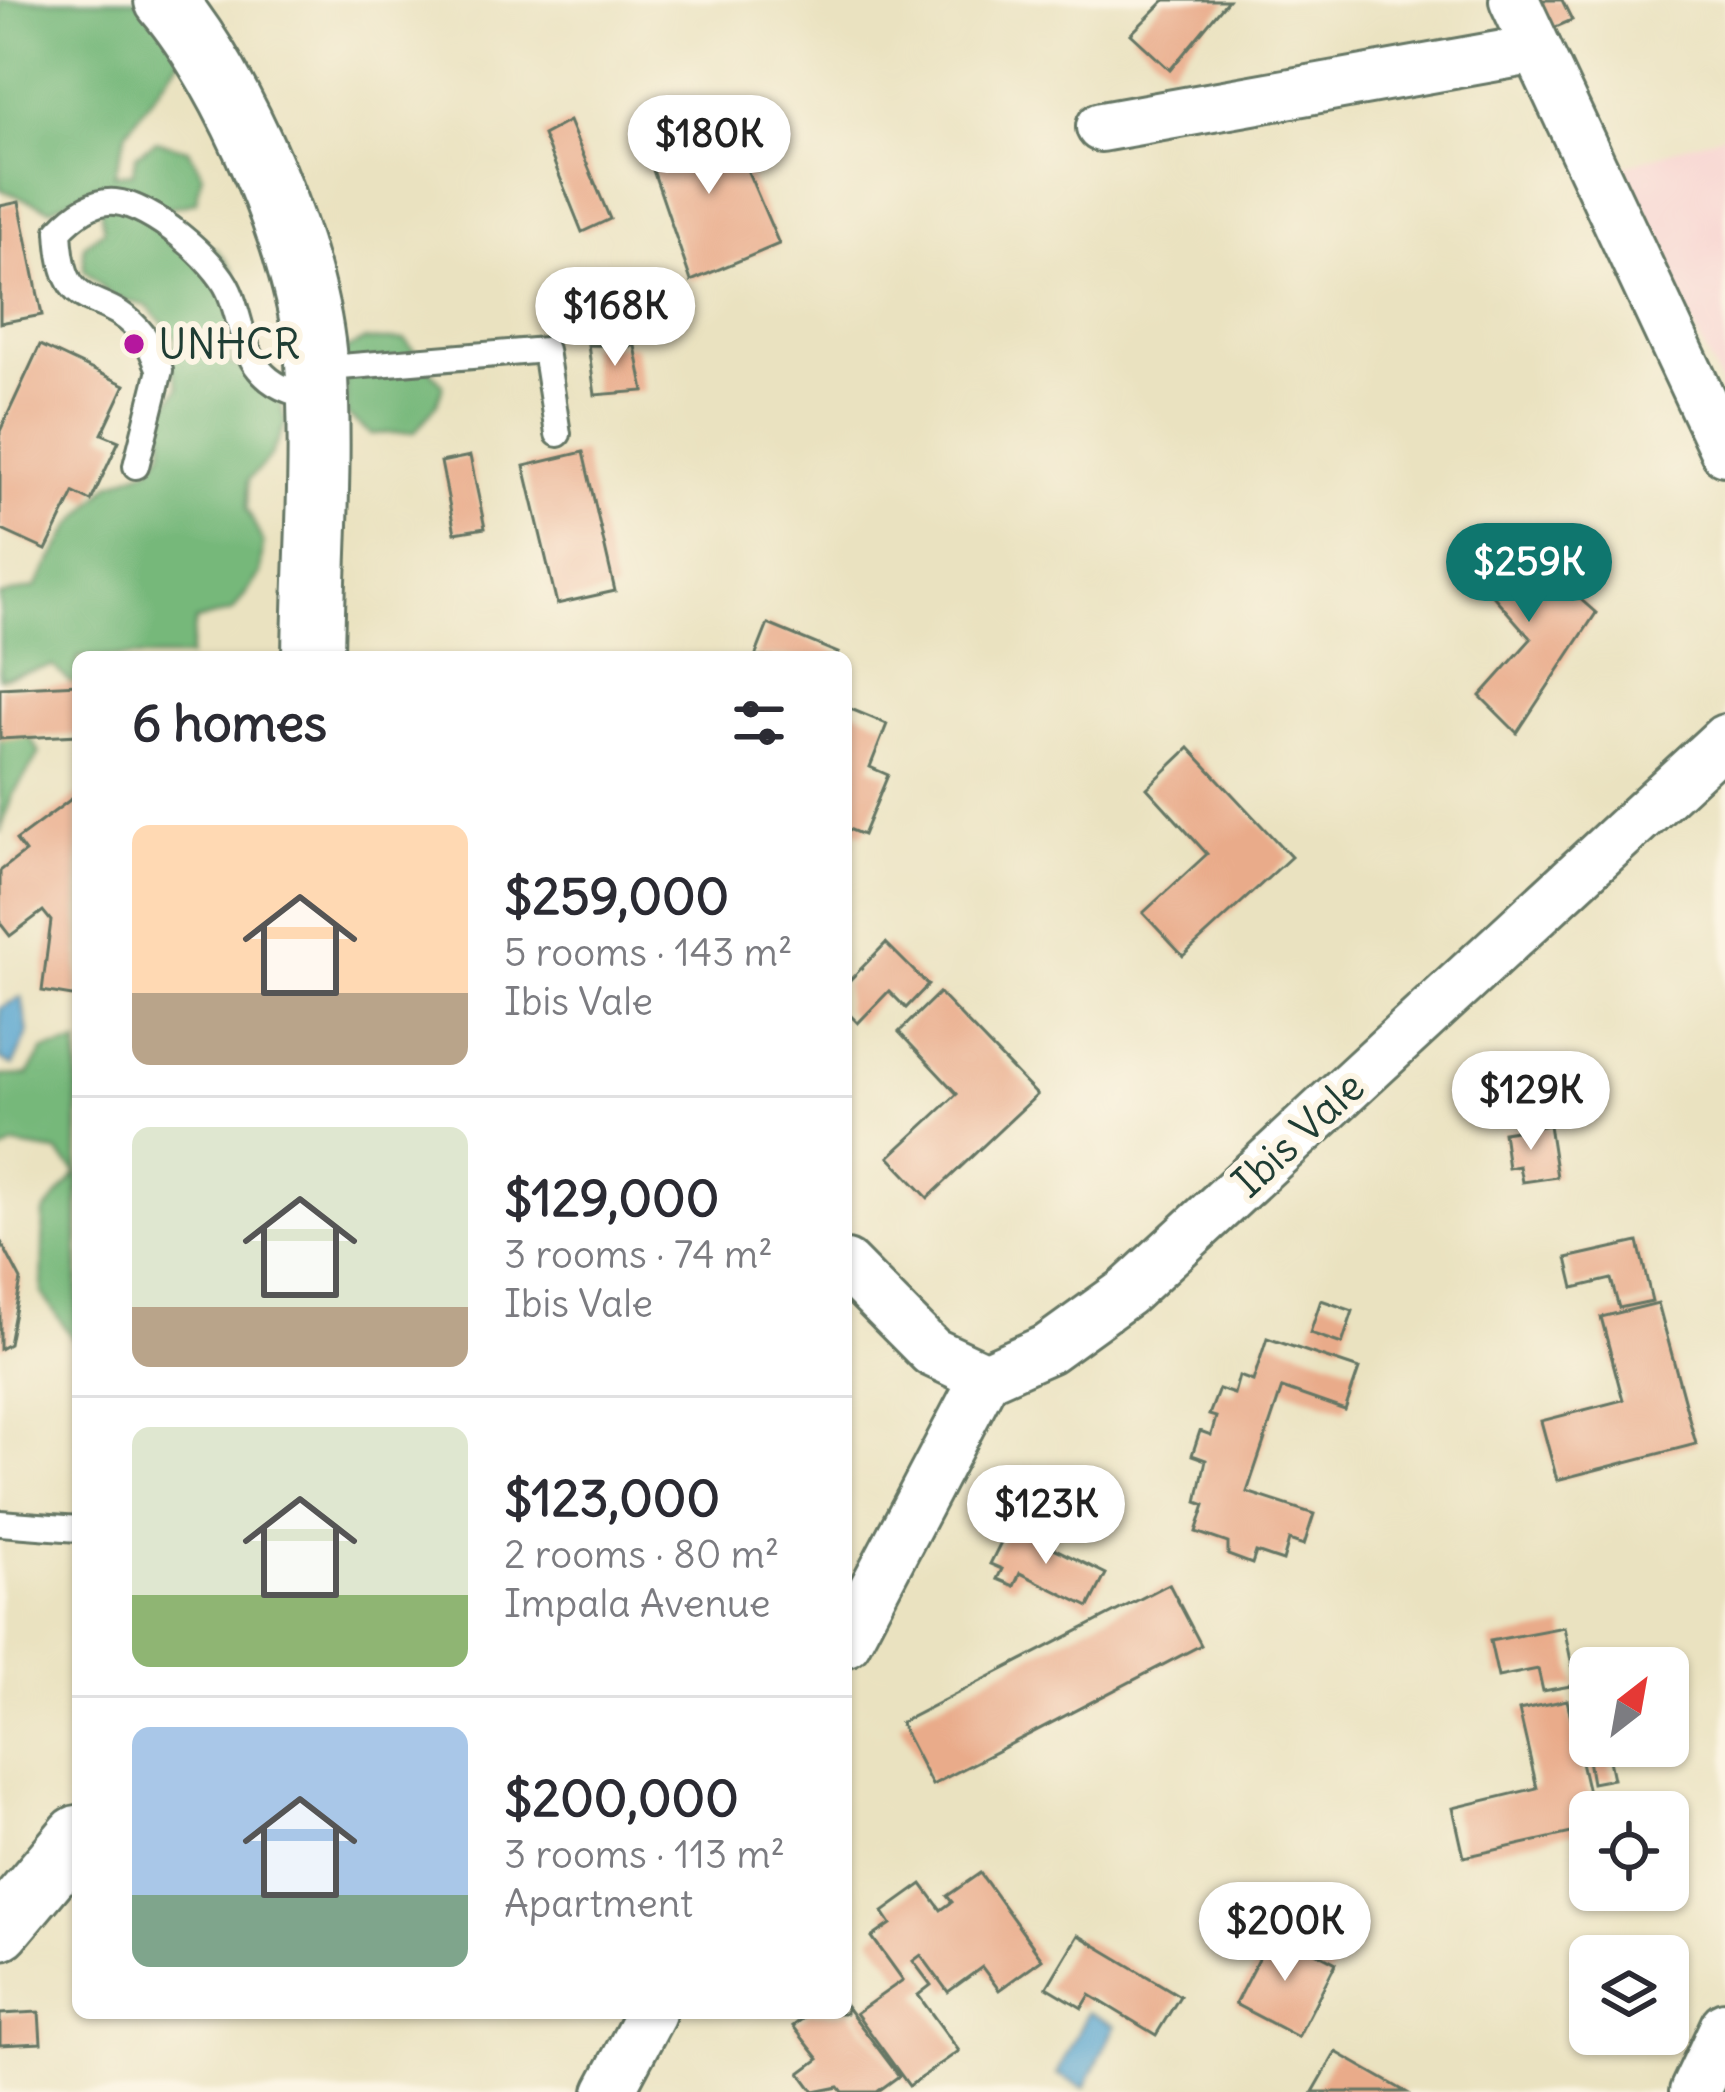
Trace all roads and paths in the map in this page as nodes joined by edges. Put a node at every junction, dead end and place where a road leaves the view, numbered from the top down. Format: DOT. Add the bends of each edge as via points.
graph roads {
  1 [pos="165,0"];
  2 [pos="1514,0"];
  3 [pos="1537,49"];
  4 [pos="1101,127"];
  5 [pos="316,383"];
  6 [pos="558,434"];
  7 [pos="1725,451"];
  8 [pos="136,466"];
  9 [pos="314,651"];
  10 [pos="1725,739"];
  11 [pos="852,1271"];
  12 [pos="985,1378"];
  13 [pos="0,1523"];
  14 [pos="72,1529"];
  15 [pos="852,1631"];
  16 [pos="72,1843"];
  17 [pos="0,1929"];
  18 [pos="648,2019"];
  19 [pos="609,2092"];
  1 -- 5 [label="street" via="216,76 268,185 298,265"];
  2 -- 3 [label="street"];
  3 -- 4 [label="street"];
  3 -- 7 [label="street"];
  5 -- 6 [label="lane" via="545,350"];
  5 -- 8 [label="lane" via="274,384 256,367 229,289 205,255 163,224 115,202 77,211 59,230 61,271 80,296 142,334 160,370"];
  5 -- 9 [label="street"];
  10 -- 12 [label="street, Ibis Vale" via="1127,1292 1048,1349"];
  11 -- 12 [label="street" via="932,1352"];
  12 -- 15 [label="street"];
  13 -- 14 [label="lane"];
  16 -- 17 [label="street"];
  18 -- 19 [label="street"];
}
